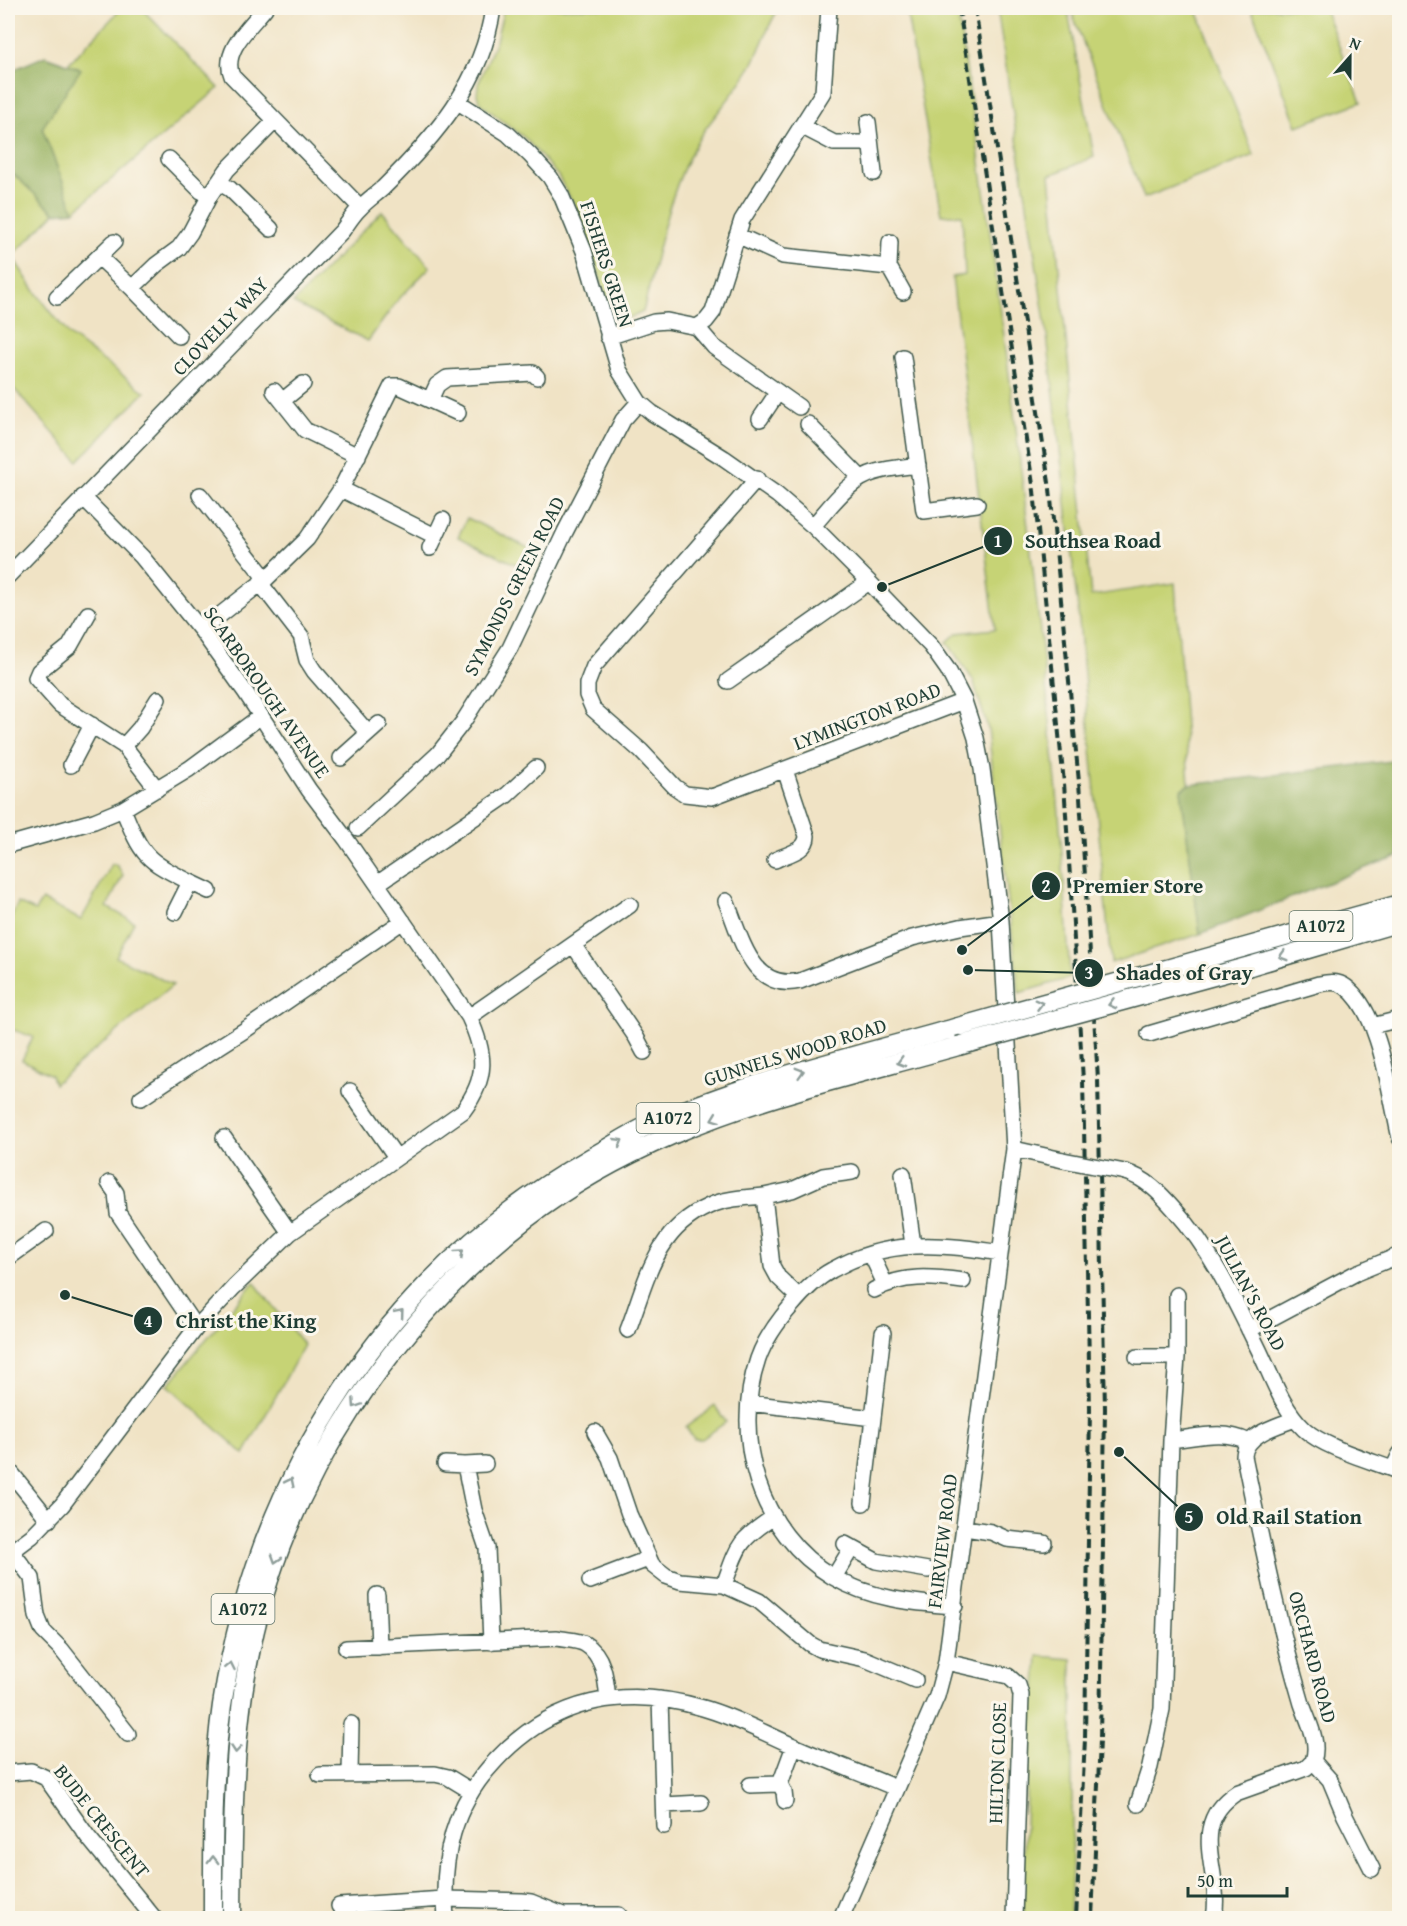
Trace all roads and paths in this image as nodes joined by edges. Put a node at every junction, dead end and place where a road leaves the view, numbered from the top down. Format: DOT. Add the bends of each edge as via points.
graph roads {
  1 [pos="265,8"];
  2 [pos="493,8"];
  3 [pos="829,8"];
  4 [pos="458,102"];
  5 [pos="275,121"];
  6 [pos="868,122"];
  7 [pos="801,126"];
  8 [pos="869,143"];
  9 [pos="169,159"];
  10 [pos="874,173"];
  11 [pos="220,183"];
  12 [pos="210,195"];
  13 [pos="360,207"];
  14 [pos="271,229"];
  15 [pos="737,234"];
  16 [pos="114,242"];
  17 [pos="890,242"];
  18 [pos="99,257"];
  19 [pos="889,267"];
  20 [pos="132,288"];
  21 [pos="903,292"];
  22 [pos="57,297"];
  23 [pos="697,327"];
  24 [pos="179,336"];
  25 [pos="608,337"];
  26 [pos="903,357"];
  27 [pos="537,377"];
  28 [pos="303,384"];
  29 [pos="778,392"];
  30 [pos="430,400"];
  31 [pos="639,402"];
  32 [pos="799,407"];
  33 [pos="458,413"];
  34 [pos="760,419"];
  35 [pos="808,424"];
  36 [pos="358,456"];
  37 [pos="918,465"];
  38 [pos="861,478"];
  39 [pos="757,479"];
  40 [pos="341,489"];
  41 [pos="200,495"];
  42 [pos="83,497"];
  43 [pos="977,504"];
  44 [pos="442,520"];
  45 [pos="813,526"];
  46 [pos="8,576"];
  47 [pos="263,581"];
  48 [pos="869,582"];
  49 [pos="88,614"];
  50 [pos="201,630"];
  51 [pos="728,681"];
  52 [pos="158,699"];
  53 [pos="964,701"];
  54 [pos="261,716"];
  55 [pos="92,724"];
  56 [pos="124,746"];
  57 [pos="341,758"];
  58 [pos="71,765"];
  59 [pos="536,768"];
  60 [pos="785,770"];
  61 [pos="157,789"];
  62 [pos="123,809"];
  63 [pos="358,828"];
  64 [pos="8,845"];
  65 [pos="775,860"];
  66 [pos="190,882"];
  67 [pos="377,884"];
  68 [pos="209,891"];
  69 [pos="726,901"];
  70 [pos="1400,904"];
  71 [pos="630,905"];
  72 [pos="175,912"];
  73 [pos="402,921"];
  74 [pos="1002,921"];
  75 [pos="1400,922"];
  76 [pos="574,946"];
  77 [pos="469,1017"];
  78 [pos="1400,1019"];
  79 [pos="1372,1026"];
  80 [pos="1149,1034"];
  81 [pos="644,1052"];
  82 [pos="350,1091"];
  83 [pos="141,1098"];
  84 [pos="224,1138"];
  85 [pos="1400,1138"];
  86 [pos="1014,1149"];
  87 [pos="396,1157"];
  88 [pos="852,1172"];
  89 [pos="903,1174"];
  90 [pos="109,1183"];
  91 [pos="764,1196"];
  92 [pos="46,1231"];
  93 [pos="290,1233"];
  94 [pos="913,1245"];
  95 [pos="1000,1253"];
  96 [pos="871,1254"];
  97 [pos="1400,1255"];
  98 [pos="8,1258"];
  99 [pos="963,1281"];
  100 [pos="1178,1295"];
  101 [pos="799,1297"];
  102 [pos="196,1328"];
  103 [pos="628,1330"];
  104 [pos="1249,1330"];
  105 [pos="883,1333"];
  106 [pos="1137,1357"];
  107 [pos="1177,1357"];
  108 [pos="749,1403"];
  109 [pos="873,1418"];
  110 [pos="1295,1419"];
  111 [pos="595,1432"];
  112 [pos="1171,1440"];
  113 [pos="1249,1442"];
  114 [pos="1400,1454"];
  115 [pos="446,1464"];
  116 [pos="485,1464"];
  117 [pos="465,1465"];
  118 [pos="8,1469"];
  119 [pos="1396,1470"];
  120 [pos="863,1503"];
  121 [pos="774,1517"];
  122 [pos="49,1520"];
  123 [pos="965,1528"];
  124 [pos="1044,1543"];
  125 [pos="10,1553"];
  126 [pos="648,1559"];
  127 [pos="928,1570"];
  128 [pos="834,1577"];
  129 [pos="590,1581"];
  130 [pos="723,1585"];
  131 [pos="377,1595"];
  132 [pos="955,1606"];
  133 [pos="491,1642"];
  134 [pos="379,1647"];
  135 [pos="346,1648"];
  136 [pos="946,1662"];
  137 [pos="915,1680"];
  138 [pos="608,1699"];
  139 [pos="660,1699"];
  140 [pos="351,1724"];
  141 [pos="128,1734"];
  142 [pos="794,1746"];
  143 [pos="1313,1761"];
  144 [pos="8,1773"];
  145 [pos="350,1774"];
  146 [pos="320,1775"];
  147 [pos="780,1784"];
  148 [pos="750,1785"];
  149 [pos="896,1788"];
  150 [pos="471,1791"];
  151 [pos="785,1801"];
  152 [pos="700,1803"];
  153 [pos="1138,1804"];
  154 [pos="664,1805"];
  155 [pos="664,1826"];
  156 [pos="1372,1869"];
  157 [pos="444,1899"];
  158 [pos="339,1906"];
  159 [pos="619,1915"];
  160 [pos="154,1918"];
  161 [pos="213,1918"];
  162 [pos="232,1918"];
  163 [pos="446,1918"];
  164 [pos="841,1918"];
  165 [pos="1014,1918"];
  166 [pos="1214,1918"];
  1 -- 5 [label="street" via="235,46 229,69"];
  2 -- 4 [label="street" via="487,38"];
  3 -- 7 [label="street" via="823,92"];
  4 -- 13 [label="street, CLOVELLY WAY" via="432,137"];
  4 -- 25 [label="street, FISHERS GREEN" via="515,141 550,177 584,251"];
  5 -- 11 [label="street" via="227,170"];
  5 -- 13 [label="street"];
  6 -- 8 [label="street"];
  7 -- 8 [label="street" via="834,144"];
  7 -- 15 [label="street"];
  8 -- 10 [label="street"];
  9 -- 12 [label="street"];
  11 -- 12 [label="street"];
  11 -- 14 [label="street"];
  12 -- 20 [label="street" via="179,248"];
  13 -- 42 [label="street, CLOVELLY WAY" via="342,231"];
  15 -- 19 [label="street" via="783,256"];
  15 -- 23 [label="street" via="713,312"];
  16 -- 18 [label="street"];
  17 -- 19 [label="street"];
  18 -- 20 [label="street"];
  18 -- 22 [label="street"];
  19 -- 21 [label="street"];
  20 -- 24 [label="street"];
  23 -- 25 [label="street" via="654,322"];
  23 -- 29 [label="street" via="714,347"];
  25 -- 31 [label="street, FISHERS GREEN" via="619,370"];
  26 -- 37 [label="street"];
  27 -- 30 [label="street" via="533,374 447,378 437,385"];
  28 -- 36 [label="street" via="278,396 305,430"];
  29 -- 32 [label="street"];
  29 -- 34 [label="street"];
  30 -- 33 [label="street"];
  30 -- 36 [label="street" via="392,386"];
  31 -- 39 [label="street, FAIRVIEW ROAD"];
  31 -- 63 [label="street, SYMONDS GREEN ROAD" via="623,420 510,648 463,722 438,754"];
  35 -- 38 [label="street"];
  36 -- 40 [label="street"];
  37 -- 38 [label="street"];
  37 -- 43 [label="street" via="924,511"];
  38 -- 45 [label="street"];
  39 -- 45 [label="street, FAIRVIEW ROAD"];
  39 -- 60 [label="street, LYMINGTON ROAD" via="594,666 587,695 593,709 685,794 711,797"];
  40 -- 44 [label="street" via="432,542"];
  40 -- 47 [label="street" via="307,539"];
  41 -- 47 [label="street"];
  42 -- 46 [label="street, CLOVELLY WAY"];
  42 -- 50 [label="street, SCARBOROUGH AVENUE" via="127,541"];
  45 -- 48 [label="street, FAIRVIEW ROAD"];
  47 -- 50 [label="street"];
  47 -- 57 [label="street" via="301,636 314,671 374,729"];
  48 -- 51 [label="street"];
  48 -- 53 [label="street, FAIRVIEW ROAD" via="931,646"];
  49 -- 55 [label="street" via="70,646 39,671 36,678 60,705"];
  50 -- 54 [label="street, SCARBOROUGH AVENUE"];
  52 -- 56 [label="street" via="141,728"];
  53 -- 60 [label="street, LYMINGTON ROAD"];
  53 -- 74 [label="street, FAIRVIEW ROAD" via="982,769"];
  54 -- 61 [label="street"];
  54 -- 67 [label="street, SCARBOROUGH AVENUE"];
  55 -- 56 [label="street"];
  55 -- 58 [label="street"];
  56 -- 61 [label="street"];
  59 -- 67 [label="street" via="507,795"];
  60 -- 65 [label="street, LYMINGTON ROAD" via="807,842"];
  61 -- 62 [label="street"];
  62 -- 64 [label="street"];
  62 -- 66 [label="street" via="142,851 151,861"];
  66 -- 68 [label="street"];
  66 -- 72 [label="street"];
  67 -- 73 [label="street, SCARBOROUGH AVENUE"];
  69 -- 74 [label="street" via="760,973 788,984 912,938"];
  161 -- 70 [label="main road, GUNNELS WOOD ROAD / A1072, one-way, bridge" via="213,1792 222,1705 259,1554 307,1447 344,1389 417,1293 461,1252 530,1196 568,1171 644,1128 700,1105 766,1081"];
  71 -- 76 [label="street"];
  73 -- 77 [label="street, SCARBOROUGH AVENUE"];
  73 -- 83 [label="street"];
  74 -- 86 [label="street, FAIRVIEW ROAD"];
  75 -- 162 [label="main road, GUNNELS WOOD ROAD / A1072, one-way, bridge" via="740,1108 630,1156 526,1219 464,1274 390,1357 352,1408 284,1538 251,1645 239,1718 233,1787"];
  76 -- 77 [label="street"];
  76 -- 81 [label="street"];
  77 -- 87 [label="street, SCARBOROUGH AVENUE" via="480,1040 483,1061 480,1081 471,1099 463,1111"];
  78 -- 79 [label="street"];
  79 -- 80 [label="street" via="1359,1002 1334,982"];
  79 -- 85 [label="street"];
  82 -- 87 [label="street"];
  84 -- 93 [label="street"];
  86 -- 95 [label="street, FAIRVIEW ROAD"];
  86 -- 104 [label="street, JULIAN'S ROAD, bridge" via="1125,1172 1149,1184 1185,1221 1218,1268"];
  87 -- 93 [label="street, SCARBOROUGH AVENUE"];
  88 -- 91 [label="street" via="824,1176 792,1190"];
  89 -- 94 [label="street"];
  90 -- 102 [label="street" via="116,1193 118,1213"];
  91 -- 101 [label="street" via="772,1266"];
  91 -- 103 [label="street" via="711,1205 674,1230 657,1252"];
  92 -- 98 [label="street"];
  93 -- 102 [label="street, SCARBOROUGH AVENUE"];
  94 -- 95 [label="street"];
  94 -- 96 [label="street"];
  95 -- 123 [label="street, FAIRVIEW ROAD"];
  96 -- 99 [label="street" via="880,1287 925,1276"];
  96 -- 101 [label="street" via="831,1270"];
  97 -- 104 [label="street" via="1356,1273"];
  100 -- 107 [label="street"];
  101 -- 108 [label="street" via="778,1323 759,1357"];
  102 -- 122 [label="street, SCARBOROUGH AVENUE"];
  104 -- 110 [label="street, JULIAN'S ROAD"];
  105 -- 109 [label="street"];
  106 -- 107 [label="street"];
  107 -- 112 [label="street"];
  108 -- 109 [label="street"];
  108 -- 121 [label="street" via="749,1450 761,1493"];
  109 -- 120 [label="street"];
  110 -- 113 [label="street"];
  110 -- 119 [label="street, JULIAN'S ROAD" via="1324,1442"];
  111 -- 126 [label="street" via="610,1458"];
  112 -- 113 [label="street" via="1222,1434"];
  112 -- 153 [label="street" via="1162,1709"];
  113 -- 143 [label="street, ORCHARD ROAD" via="1244,1456 1275,1601 1315,1742"];
  114 -- 119 [label="street"];
  115 -- 117 [label="street"];
  116 -- 117 [label="street"];
  117 -- 133 [label="street" via="487,1548"];
  118 -- 122 [label="street"];
  121 -- 128 [label="street" via="800,1550"];
  121 -- 130 [label="street" via="744,1539"];
  122 -- 125 [label="street, SCARBOROUGH AVENUE"];
  123 -- 124 [label="street"];
  123 -- 132 [label="street, FAIRVIEW ROAD"];
  125 -- 141 [label="street, SCARBOROUGH AVENUE" via="32,1578 43,1631"];
  126 -- 129 [label="street"];
  126 -- 130 [label="street" via="673,1579"];
  127 -- 128 [label="street" via="876,1561 848,1546"];
  128 -- 132 [label="street" via="892,1600"];
  130 -- 137 [label="street" via="759,1601 819,1649 865,1659"];
  131 -- 134 [label="street"];
  132 -- 136 [label="street, FAIRVIEW ROAD"];
  133 -- 134 [label="street"];
  133 -- 138 [label="street" via="557,1638 584,1643 597,1656 606,1676"];
  134 -- 135 [label="street"];
  136 -- 149 [label="street, FAIRVIEW ROAD" via="937,1696"];
  136 -- 165 [label="street, HILTON CLOSE" via="1008,1676 1021,1695"];
  138 -- 139 [label="street"];
  138 -- 150 [label="street" via="542,1720 510,1745"];
  139 -- 142 [label="street" via="705,1708"];
  139 -- 154 [label="street"];
  140 -- 145 [label="street"];
  142 -- 147 [label="street"];
  142 -- 149 [label="street"];
  143 -- 156 [label="street" via="1330,1780"];
  143 -- 166 [label="street" via="1306,1768 1236,1793 1216,1810 1208,1839 1216,1890"];
  144 -- 160 [label="street, BUDE CRESCENT" via="31,1771 46,1778"];
  145 -- 146 [label="street"];
  145 -- 150 [label="street" via="435,1774"];
  147 -- 148 [label="street"];
  147 -- 151 [label="street"];
  149 -- 164 [label="street, FAIRVIEW ROAD"];
  150 -- 157 [label="street" via="450,1838"];
  152 -- 154 [label="street"];
  154 -- 155 [label="street"];
  157 -- 158 [label="street"];
  157 -- 159 [label="street" via="522,1901 563,1915"];
  157 -- 163 [label="street"];
}
